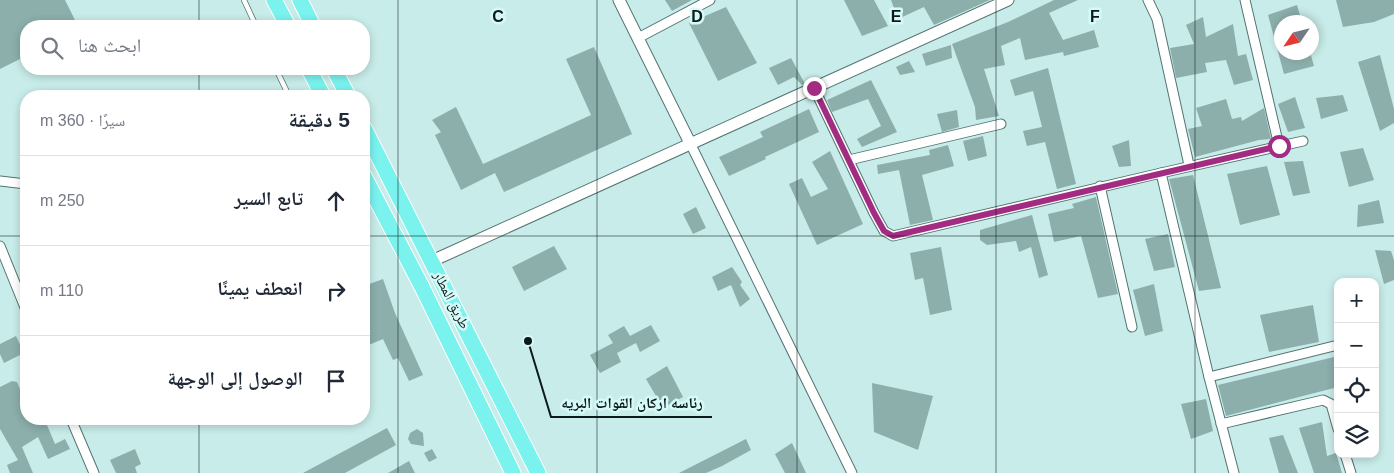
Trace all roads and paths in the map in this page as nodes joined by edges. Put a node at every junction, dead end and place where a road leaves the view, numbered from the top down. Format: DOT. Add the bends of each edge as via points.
graph roads {
  1 [pos="244,0"];
  2 [pos="274,0"];
  3 [pos="300,0"];
  4 [pos="619,0"];
  5 [pos="710,0"];
  6 [pos="1008,0"];
  7 [pos="1148,0"];
  8 [pos="1245,0"];
  9 [pos="253,20"];
  10 [pos="285,20"];
  11 [pos="310,20"];
  12 [pos="638,38"];
  13 [pos="279,75"];
  14 [pos="312,75"];
  15 [pos="337,75"];
  16 [pos="814,88"];
  17 [pos="286,90"];
  18 [pos="320,90"];
  19 [pos="345,90"];
  20 [pos="1001,124"];
  21 [pos="370,140"];
  22 [pos="1303,141"];
  23 [pos="691,145"];
  24 [pos="1279,146"];
  25 [pos="849,160"];
  26 [pos="1189,165"];
  27 [pos="1161,173"];
  28 [pos="0,181"];
  29 [pos="20,183"];
  30 [pos="1100,186"];
  31 [pos="370,187"];
  32 [pos="0,246"];
  33 [pos="432,261"];
  34 [pos="20,295"];
  35 [pos="1132,327"];
  36 [pos="1334,346"];
  37 [pos="1209,377"];
  38 [pos="1334,414"];
  39 [pos="1221,424"];
  40 [pos="74,425"];
  41 [pos="1347,458"];
  42 [pos="94,473"];
  43 [pos="513,473"];
  44 [pos="538,473"];
  45 [pos="852,473"];
  46 [pos="1234,473"];
  47 [pos="1351,473"];
  1 -- 9 [label="lane"];
  2 -- 10 [label="highway"];
  3 -- 11 [label="highway"];
  4 -- 12 [label="street"];
  5 -- 12 [label="street"];
  6 -- 16 [label="street"];
  7 -- 26 [label="street" via="1157,19"];
  8 -- 24 [label="street"];
  12 -- 23 [label="street"];
  13 -- 17 [label="lane"];
  14 -- 18 [label="highway"];
  15 -- 19 [label="highway"];
  16 -- 23 [label="street"];
  16 -- 25 [label="street"];
  20 -- 25 [label="street"];
  21 -- 33 [label="highway, طريق المطار"];
  22 -- 24 [label="street"];
  23 -- 33 [label="street"];
  23 -- 45 [label="street"];
  24 -- 26 [label="street"];
  25 -- 30 [label="street" via="884,231 893,236"];
  26 -- 27 [label="street"];
  27 -- 30 [label="street"];
  27 -- 37 [label="street"];
  28 -- 29 [label="street"];
  30 -- 35 [label="street"];
  31 -- 43 [label="highway, طريق المطار"];
  32 -- 34 [label="street"];
  33 -- 44 [label="highway, طريق المطار"];
  36 -- 37 [label="street"];
  37 -- 39 [label="street"];
  38 -- 39 [label="street" via="1330,402 1323,400"];
  39 -- 46 [label="street"];
  40 -- 42 [label="street"];
  41 -- 47 [label="street"];
}
